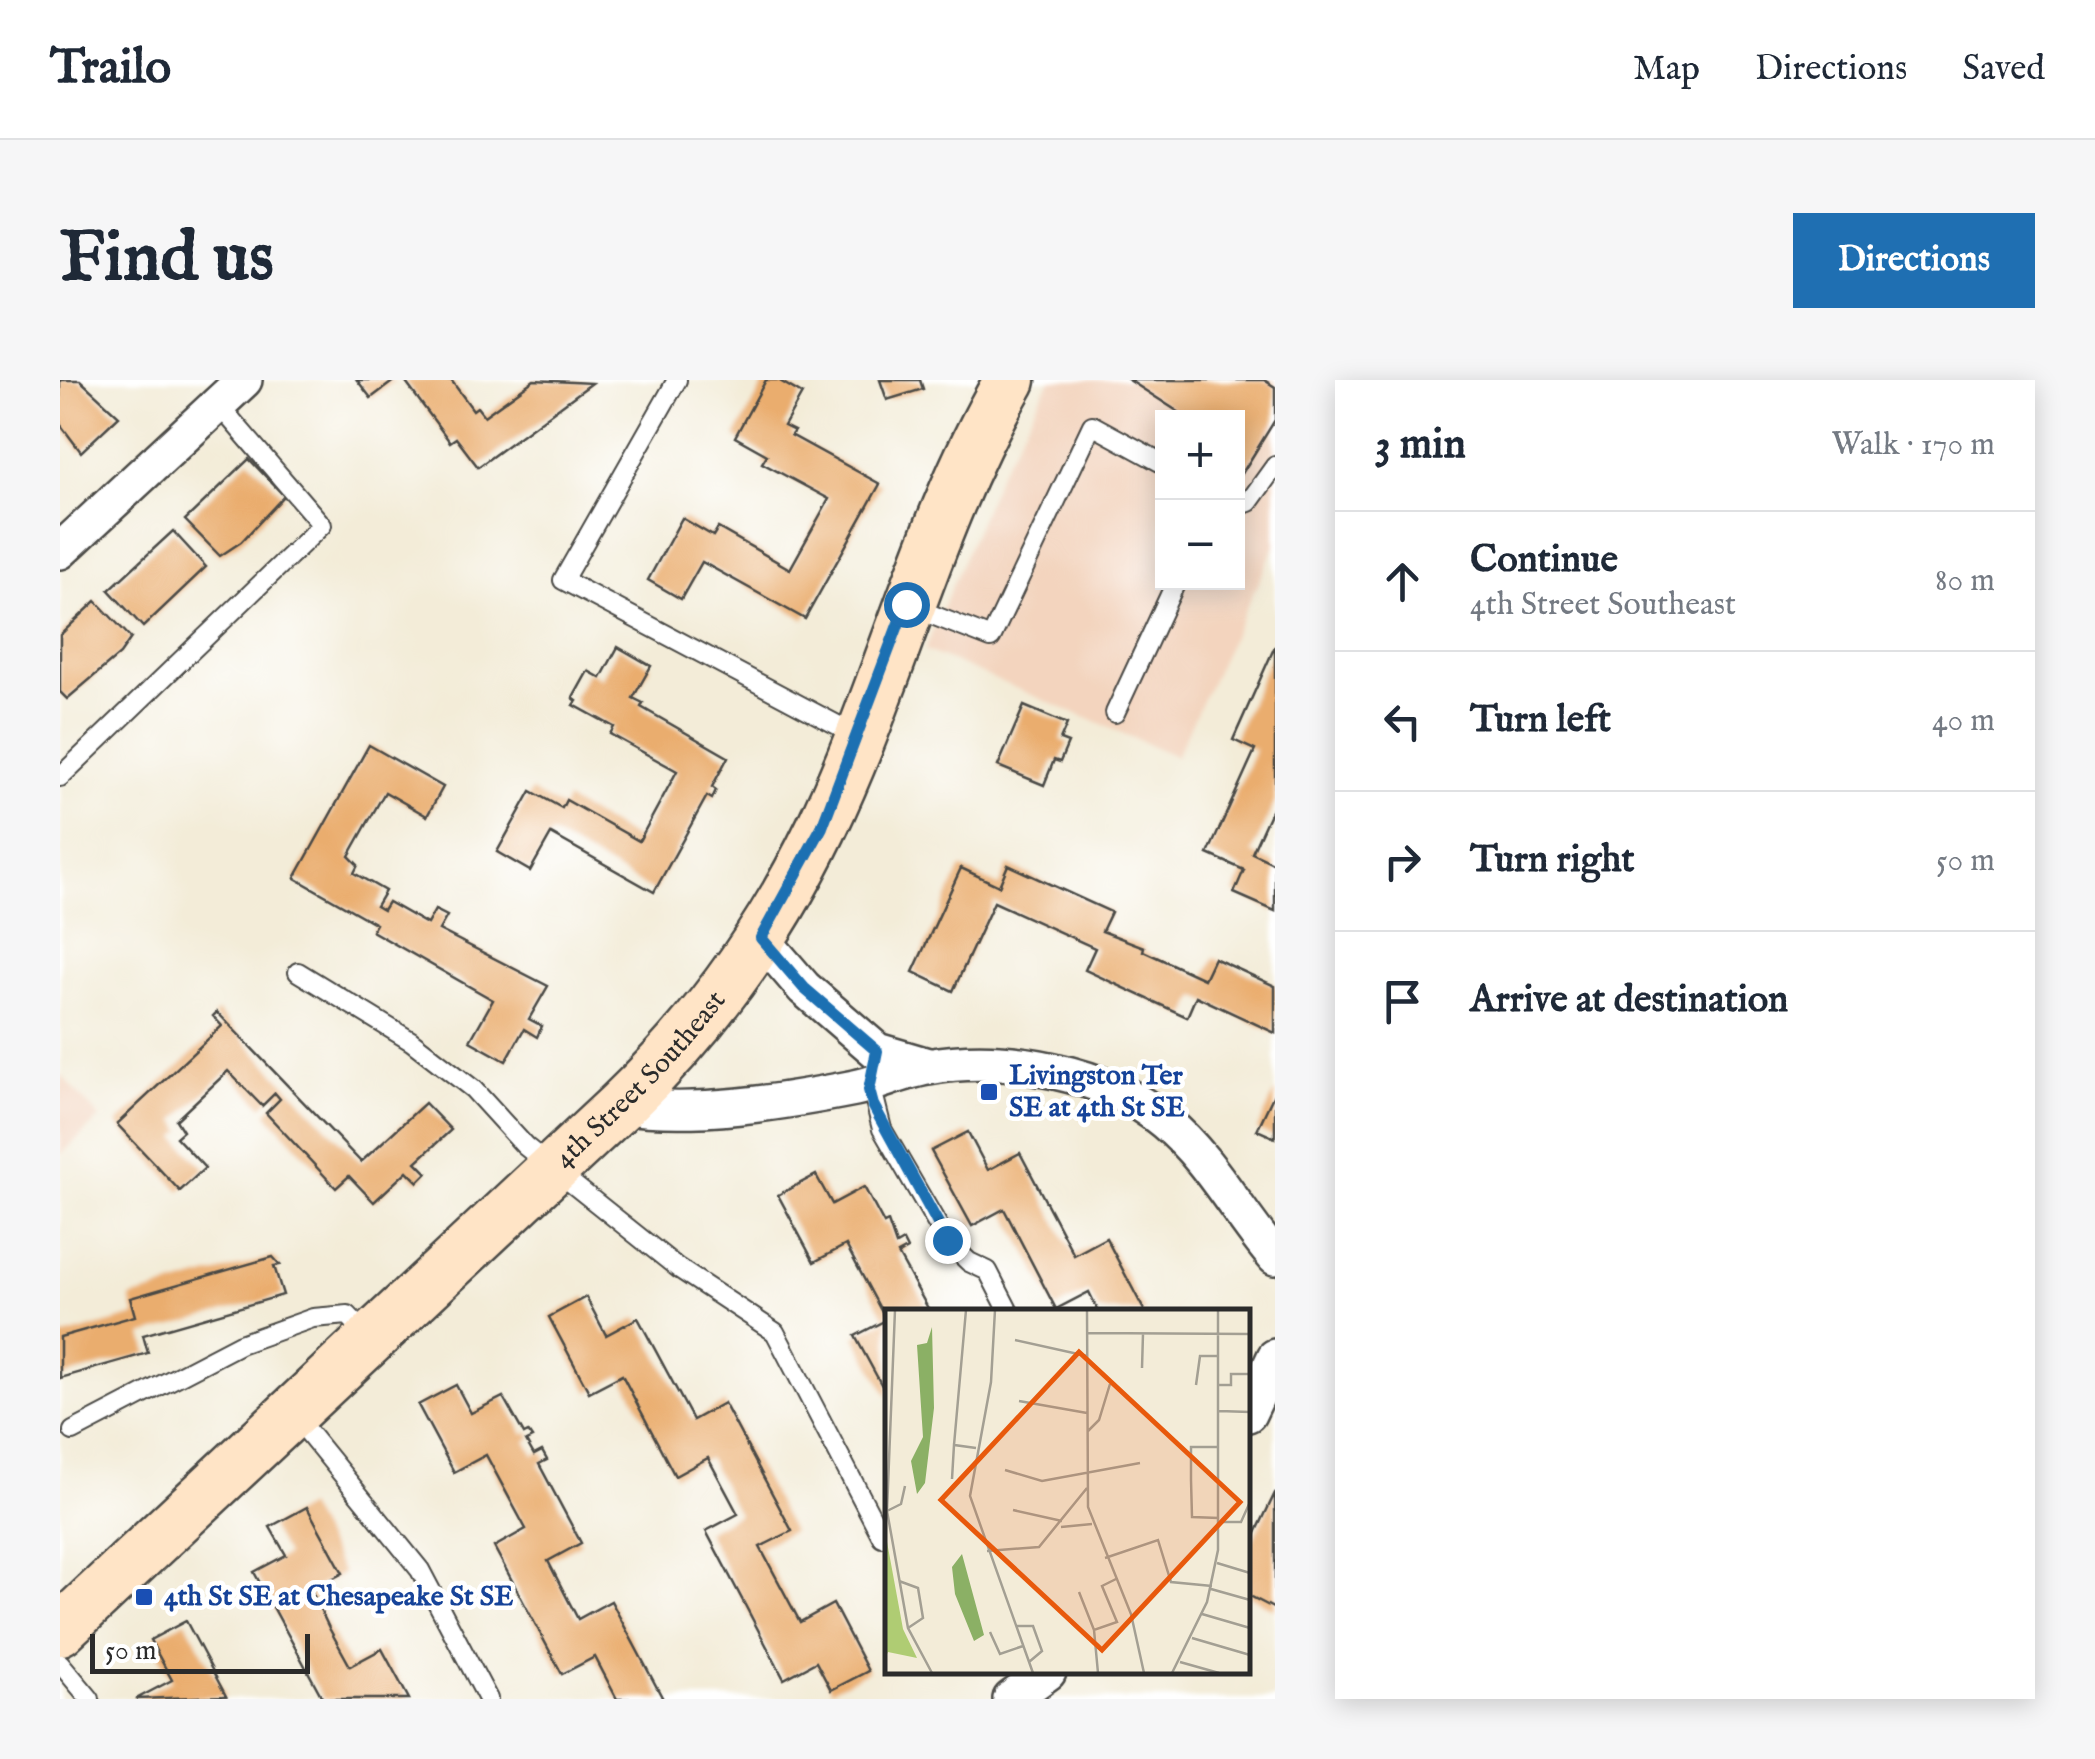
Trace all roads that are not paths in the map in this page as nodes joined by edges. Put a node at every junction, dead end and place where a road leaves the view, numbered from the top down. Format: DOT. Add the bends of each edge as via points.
graph roads {
  1 [pos="677,380"];
  2 [pos="1010,380"];
  3 [pos="230,388"];
  4 [pos="1155,459"];
  5 [pos="1275,466"];
  6 [pos="1245,503"];
  7 [pos="60,552"];
  8 [pos="1172,590"];
  9 [pos="906,604"];
  10 [pos="1115,713"];
  11 [pos="860,737"];
  12 [pos="60,777"];
  13 [pos="761,938"];
  14 [pos="298,972"];
  15 [pos="874,1067"];
  16 [pos="621,1105"];
  17 [pos="554,1165"];
  18 [pos="1275,1257"];
  19 [pos="1007,1309"];
  20 [pos="370,1338"];
  21 [pos="1275,1357"];
  22 [pos="1250,1410"];
  23 [pos="292,1412"];
  24 [pos="73,1432"];
  25 [pos="882,1536"];
  26 [pos="60,1630"];
  27 [pos="60,1663"];
  28 [pos="1045,1674"];
  29 [pos="90,1699"];
  30 [pos="488,1699"];
  31 [pos="1010,1699"];
  1 -- 11 [label="lane" via="562,580"];
  2 -- 9 [label="street, 4th Street Southeast" via="946,503"];
  3 -- 7 [label="street"];
  3 -- 12 [label="lane" via="322,525"];
  4 -- 9 [label="lane" via="1092,424 991,638"];
  5 -- 6 [label="lane"];
  8 -- 10 [label="lane"];
  9 -- 11 [label="street, 4th Street Southeast"];
  11 -- 13 [label="street, 4th Street Southeast" via="822,827"];
  13 -- 15 [label="street"];
  13 -- 16 [label="street, 4th Street Southeast" via="701,1022"];
  14 -- 17 [label="lane" via="411,1041"];
  15 -- 16 [label="street" via="664,1112"];
  15 -- 18 [label="street" via="1043,1068 1126,1095 1188,1144"];
  15 -- 19 [label="lane" via="882,1130 947,1240 988,1271"];
  16 -- 17 [label="street, 4th Street Southeast"];
  17 -- 20 [label="street, 4th Street Southeast"];
  17 -- 25 [label="lane" via="678,1268 775,1332"];
  20 -- 23 [label="street, 4th Street Southeast"];
  20 -- 24 [label="lane" via="348,1315 277,1328"];
  21 -- 22 [label="street"];
  23 -- 26 [label="street, 4th Street Southeast"];
  23 -- 30 [label="lane" via="420,1570"];
  27 -- 29 [label="lane"];
  28 -- 31 [label="street"];
}
